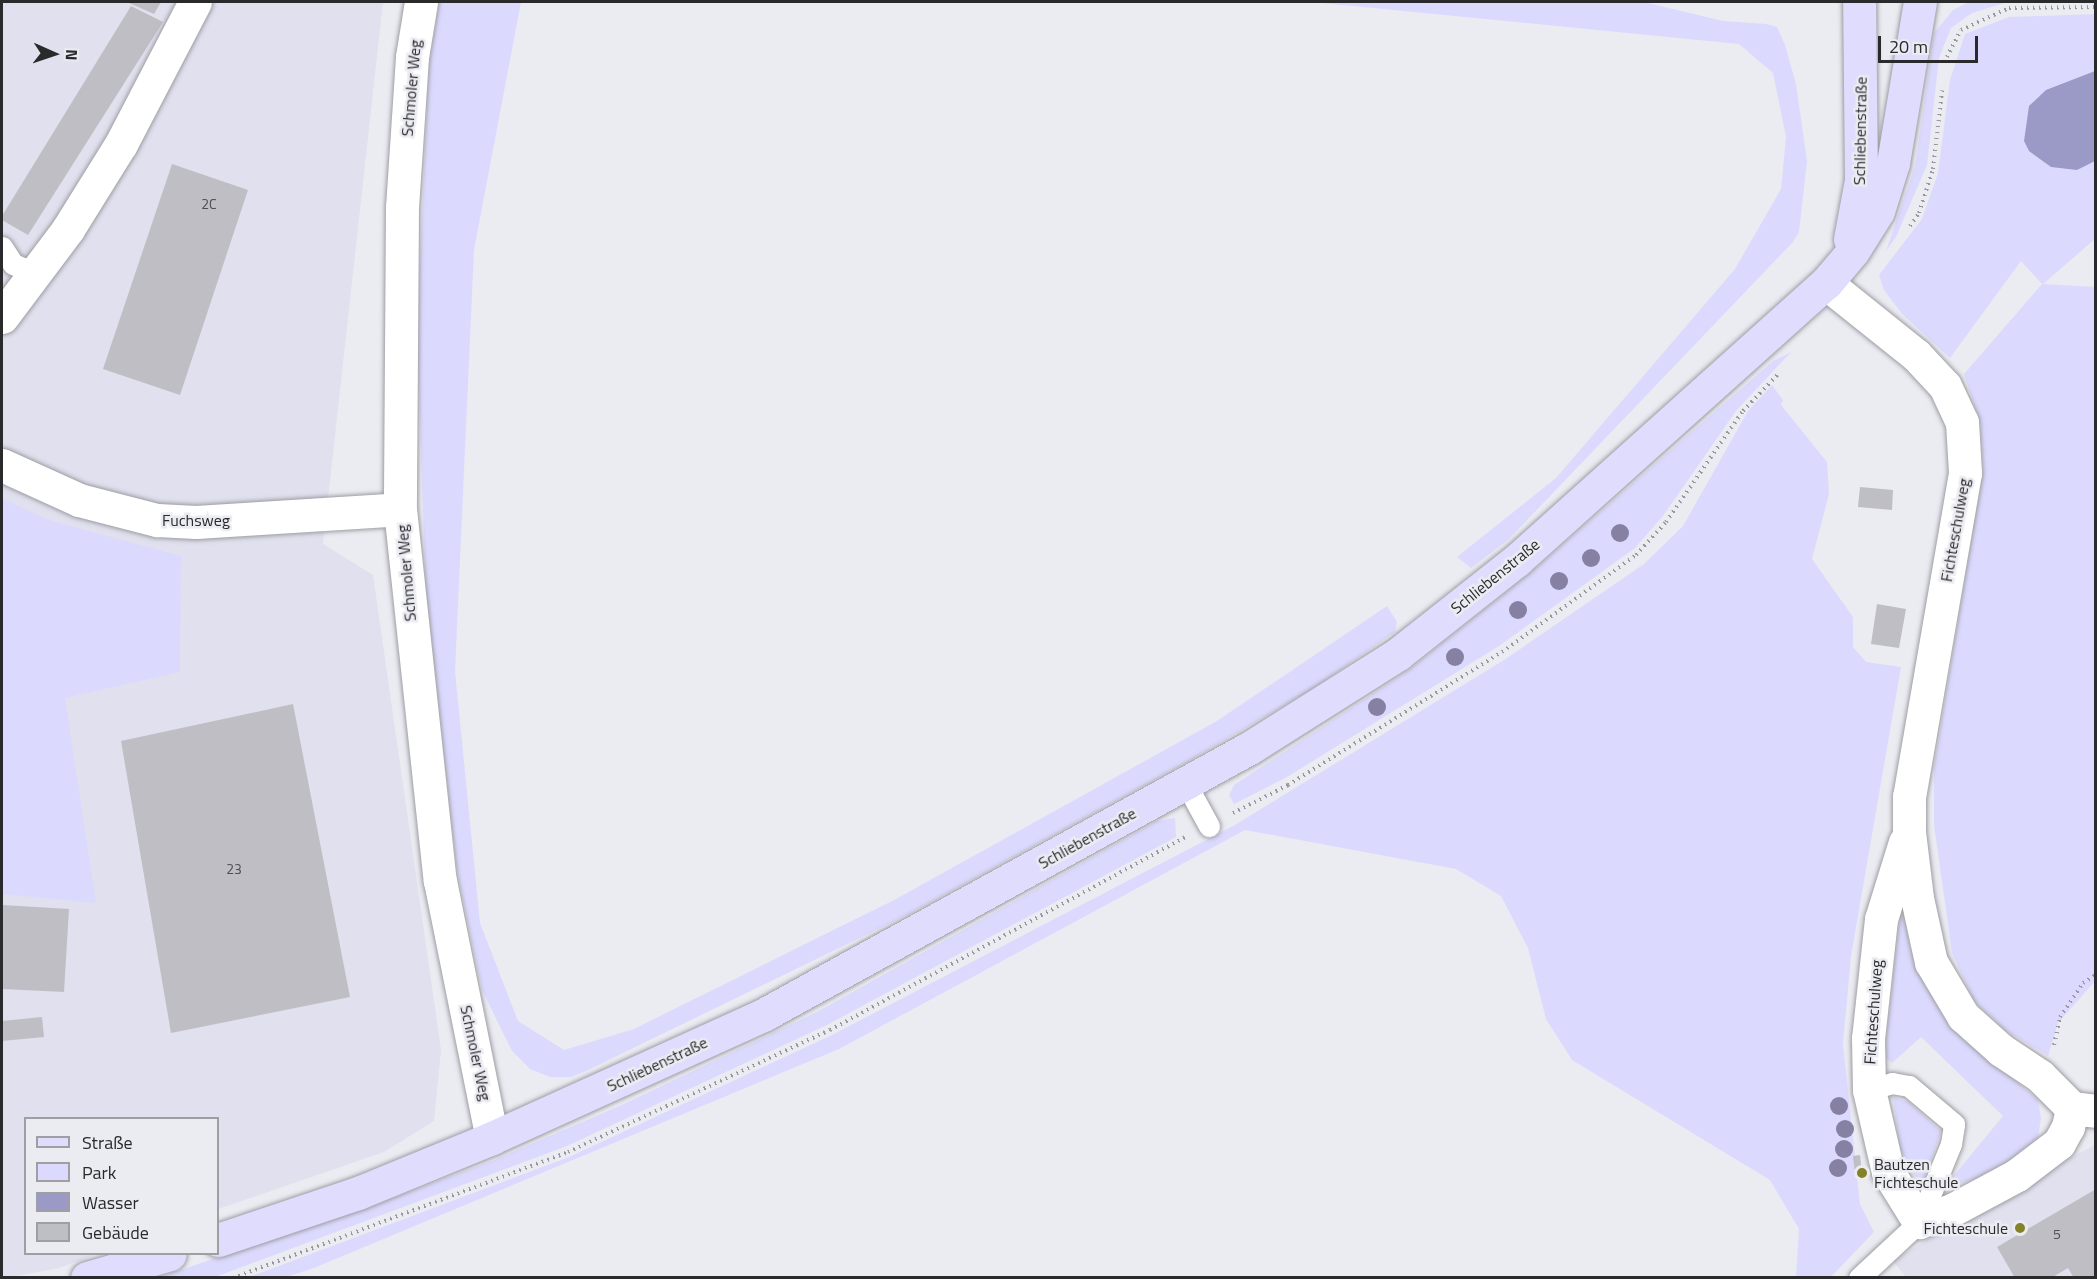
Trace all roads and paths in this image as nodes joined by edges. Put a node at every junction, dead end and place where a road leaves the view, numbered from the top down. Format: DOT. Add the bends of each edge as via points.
graph roads {
  1 [pos="195,2"];
  2 [pos="421,2"];
  3 [pos="1859,2"];
  4 [pos="1920,2"];
  5 [pos="2,246"];
  6 [pos="1836,271"];
  7 [pos="36,274"];
  8 [pos="2,317"];
  9 [pos="2,465"];
  10 [pos="400,509"];
  11 [pos="1186,784"];
  12 [pos="1209,825"];
  13 [pos="1908,832"];
  14 [pos="2096,975"];
  15 [pos="2052,1055"];
  16 [pos="1869,1090"];
  17 [pos="2084,1109"];
  18 [pos="492,1138"];
  19 [pos="1919,1222"];
  20 [pos="219,1239"];
  21 [pos="167,1255"];
  22 [pos="87,1278"];
  23 [pos="1859,1278"];
  1 -- 7 [label="street" via="121,144"];
  2 -- 10 [label="street, Schmoler Weg" via="412,57 402,207"];
  3 -- 6 [label="main road, Schliebenstraße" via="1861,180"];
  4 -- 6 [label="main road, Schliebenstraße" via="1893,163 1878,211"];
  5 -- 7 [label="lane" via="13,264"];
  6 -- 11 [label="main road, Schliebenstraße" via="1517,560 1398,654"];
  6 -- 13 [label="street, Fichteschulweg" via="1945,386 1962,422 1965,473 1909,796"];
  7 -- 8 [label="street"];
  9 -- 10 [label="street, Fuchsweg" via="79,500 157,520 196,522"];
  10 -- 18 [label="street, Schmoler Weg" via="440,881"];
  11 -- 12 [label="lane"];
  11 -- 18 [label="main road, Schliebenstraße" via="765,1014"];
  13 -- 16 [label="street, Fichteschulweg" via="1881,919 1868,1038"];
  13 -- 17 [label="street, Fichteschulweg" via="1931,962 1962,1016 2001,1050"];
  14 -- 15 [label="path" via="2083,983 2060,1017"];
  16 -- 19 [label="street, Fichteschulweg" via="1888,1172"];
  16 -- 19 [label="lane" via="1892,1083 1909,1086 1954,1124 1951,1144"];
  17 -- 19 [label="street, Fichteschulweg" via="2059,1143 2017,1175 1952,1210"];
  18 -- 20 [label="main road, Schliebenstraße" via="358,1193"];
  19 -- 23 [label="lane, Fichteschulweg"];
  21 -- 22 [label="main road"];
}
